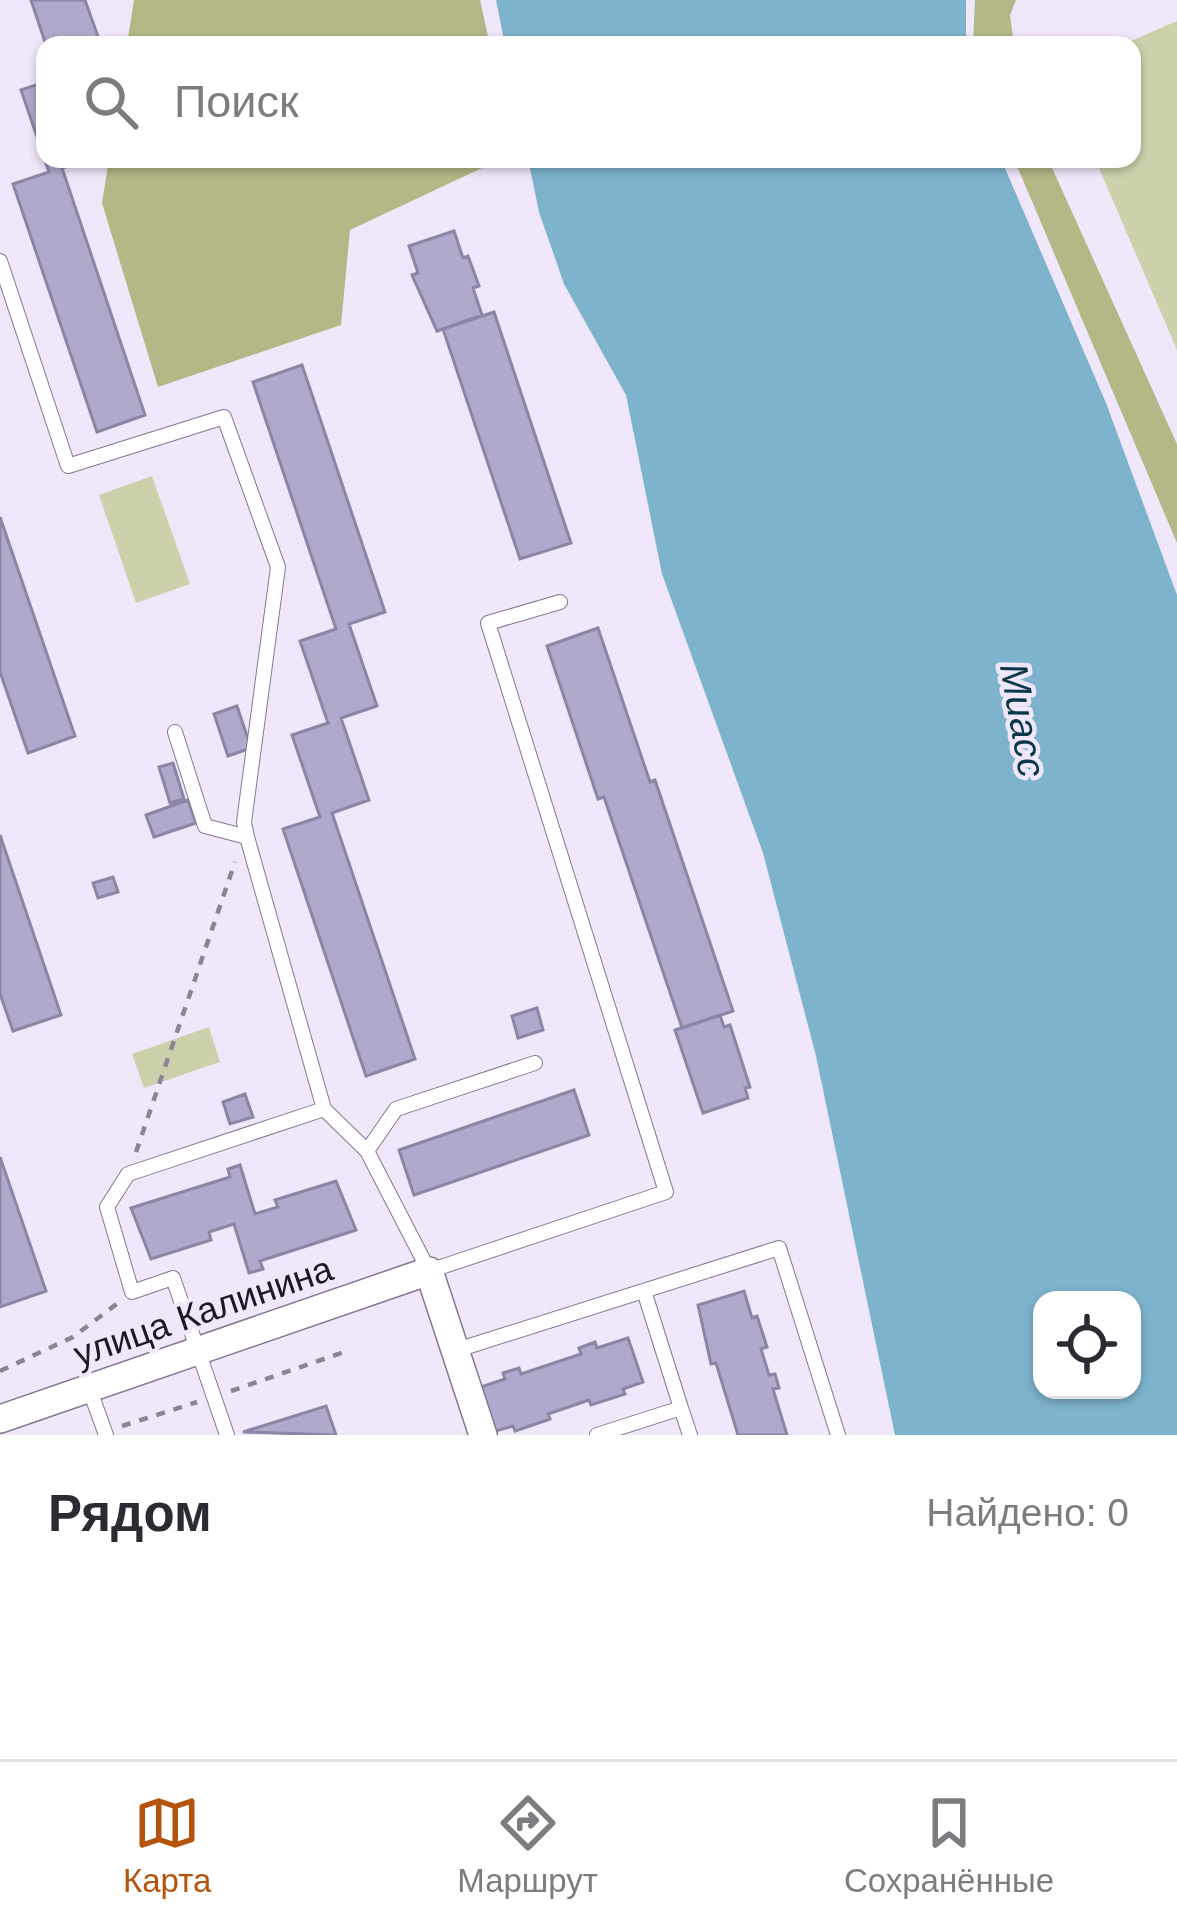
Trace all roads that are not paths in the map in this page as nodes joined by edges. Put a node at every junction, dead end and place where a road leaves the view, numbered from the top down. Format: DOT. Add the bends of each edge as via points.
graph roads {
  1 [pos="0,260"];
  2 [pos="560,602"];
  3 [pos="175,732"];
  4 [pos="245,837"];
  5 [pos="535,1063"];
  6 [pos="324,1108"];
  7 [pos="368,1151"];
  8 [pos="429,1271"];
  9 [pos="644,1291"];
  10 [pos="457,1350"];
  11 [pos="196,1352"];
  12 [pos="89,1388"];
  13 [pos="681,1408"];
  14 [pos="0,1419"];
  15 [pos="106,1435"];
  16 [pos="226,1435"];
  17 [pos="483,1435"];
  18 [pos="597,1435"];
  19 [pos="690,1435"];
  20 [pos="838,1435"];
  1 -- 4 [label="lane" via="68,466 224,417 278,567"];
  2 -- 8 [label="lane" via="488,623 666,1192"];
  3 -- 4 [label="lane" via="205,826"];
  4 -- 6 [label="lane"];
  5 -- 7 [label="lane" via="396,1109"];
  6 -- 7 [label="lane"];
  6 -- 11 [label="lane" via="128,1174 107,1207 131,1292 172,1278"];
  7 -- 8 [label="lane"];
  8 -- 10 [label="street"];
  8 -- 11 [label="street, улица Калинина"];
  9 -- 10 [label="lane"];
  9 -- 13 [label="lane"];
  9 -- 20 [label="lane" via="778,1248"];
  10 -- 17 [label="street"];
  11 -- 12 [label="street, улица Калинина"];
  11 -- 16 [label="lane"];
  12 -- 14 [label="street, улица Калинина"];
  12 -- 15 [label="lane"];
  13 -- 18 [label="lane"];
  13 -- 19 [label="lane"];
}
